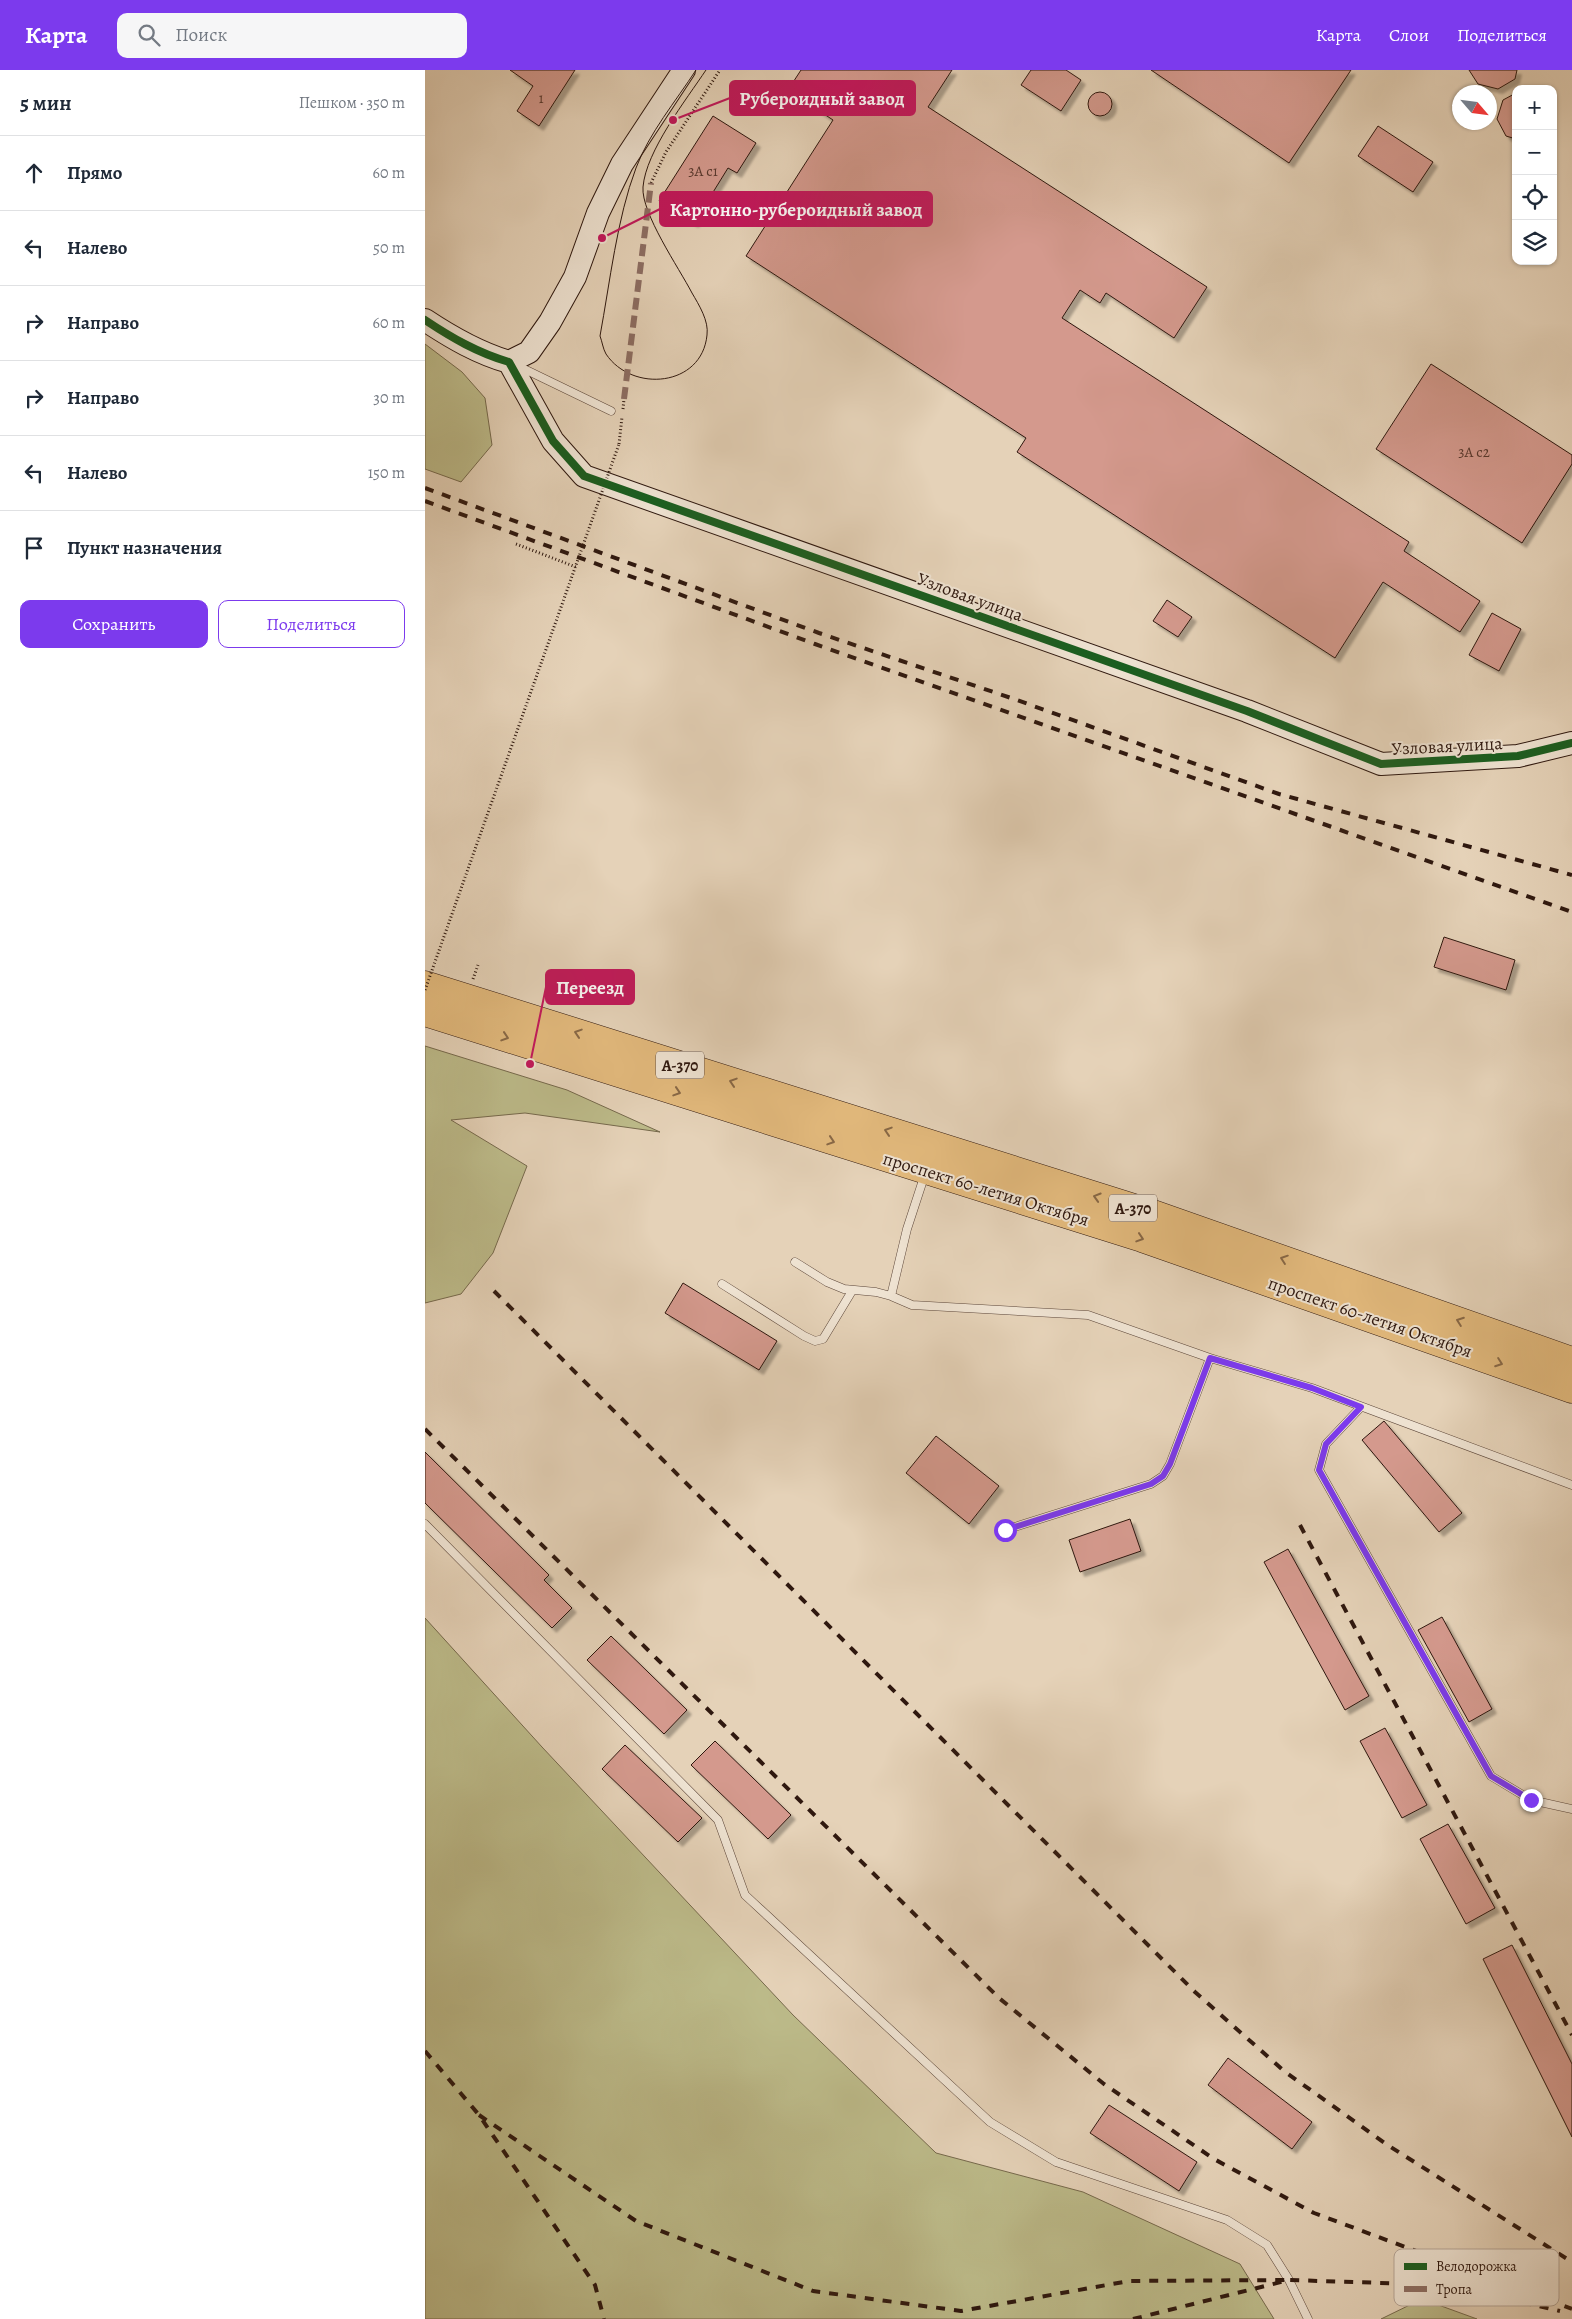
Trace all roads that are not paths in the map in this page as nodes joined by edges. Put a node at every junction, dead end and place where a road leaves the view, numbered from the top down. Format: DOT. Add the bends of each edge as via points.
graph roads {
  1 [pos="683,70"];
  2 [pos="425,320"];
  3 [pos="509,362"];
  4 [pos="611,411"];
  5 [pos="1572,743"];
  6 [pos="425,984"];
  7 [pos="425,1012"];
  8 [pos="930,1159"];
  9 [pos="795,1262"];
  10 [pos="722,1284"];
  11 [pos="852,1291"];
  12 [pos="891,1296"];
  13 [pos="1210,1358"];
  14 [pos="1572,1361"];
  15 [pos="1572,1389"];
  16 [pos="1361,1407"];
  17 [pos="1572,1485"];
  18 [pos="425,1524"];
  19 [pos="1005,1530"];
  20 [pos="1572,1809"];
  21 [pos="1308,2319"];
  1 -- 3 [label="street" via="622,164 598,213 575,277 550,322 529,352"];
  2 -- 3 [label="street" via="485,354"];
  3 -- 4 [label="lane"];
  3 -- 5 [label="street, Узловая улица" via="553,441 584,476 1247,711 1381,764 1518,756"];
  8 -- 6 [label="highway, проспект 60-летия Октября / А-370, one-way"];
  7 -- 8 [label="highway, проспект 60-летия Октября / А-370, one-way"];
  8 -- 12 [label="lane" via="907,1229"];
  14 -- 8 [label="highway, проспект 60-летия Октября / А-370, one-way" via="1159,1216"];
  8 -- 15 [label="highway, проспект 60-летия Октября / А-370, one-way" via="1142,1238"];
  9 -- 11 [label="lane" via="827,1282"];
  10 -- 11 [label="lane" via="815,1341 823,1339"];
  11 -- 12 [label="lane"];
  12 -- 13 [label="lane" via="912,1305 1088,1315"];
  13 -- 16 [label="lane" via="1312,1388"];
  13 -- 19 [label="lane" via="1163,1476 1151,1484"];
  16 -- 17 [label="lane"];
  16 -- 20 [label="lane" via="1326,1444 1319,1470 1491,1776 1531,1800"];
  18 -- 21 [label="lane" via="718,1820 745,1895 990,2122 1056,2162 1227,2220 1267,2245"];
}
